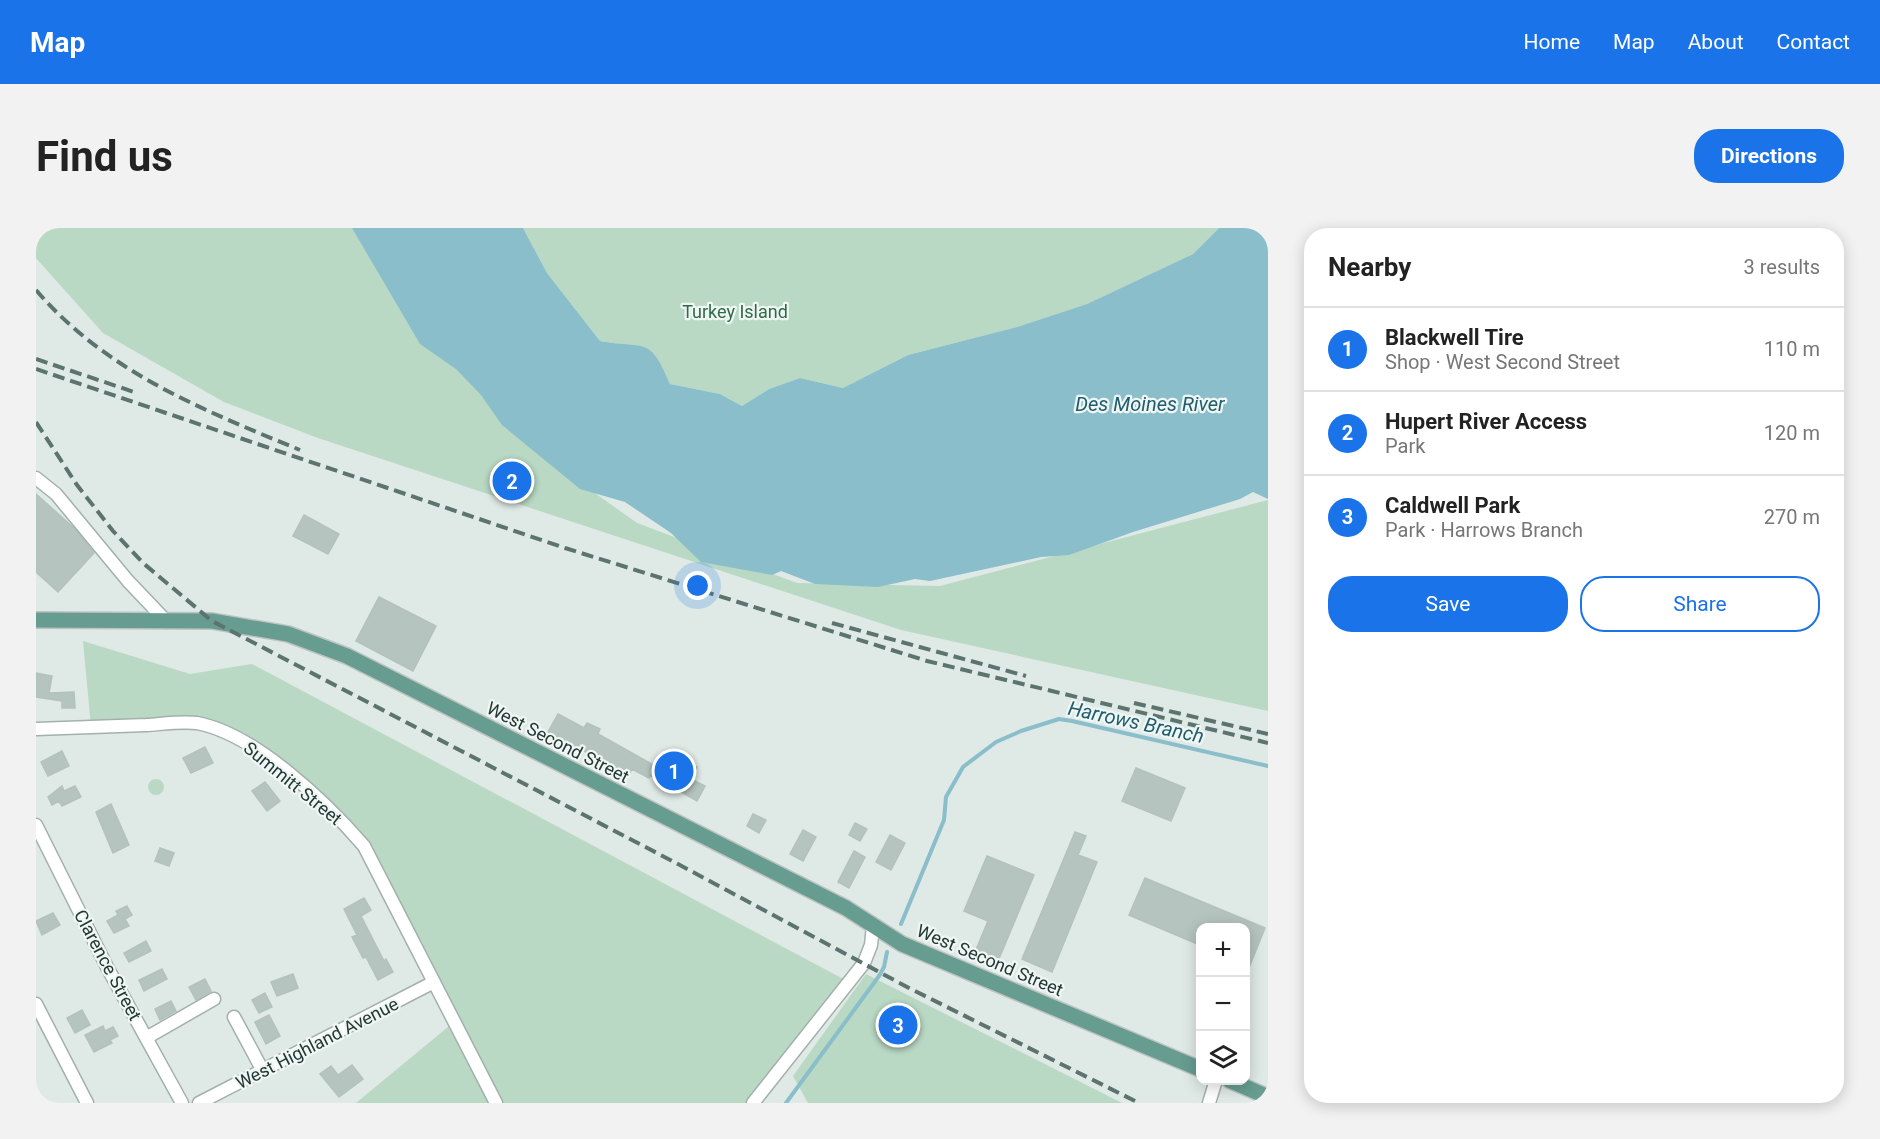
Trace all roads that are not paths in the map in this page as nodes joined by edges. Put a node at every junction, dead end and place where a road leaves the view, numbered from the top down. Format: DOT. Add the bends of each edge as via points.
graph roads {
  1 [pos="36,478"];
  2 [pos="36,620"];
  3 [pos="167,622"];
  4 [pos="36,729"];
  5 [pos="36,825"];
  6 [pos="873,926"];
  7 [pos="434,982"];
  8 [pos="214,999"];
  9 [pos="36,1004"];
  10 [pos="234,1017"];
  11 [pos="146,1038"];
  12 [pos="1196,1067"];
  13 [pos="263,1071"];
  14 [pos="1214,1085"];
  15 [pos="1240,1085"];
  16 [pos="1268,1097"];
  17 [pos="214,1099"];
  18 [pos="87,1103"];
  19 [pos="182,1103"];
  20 [pos="199,1103"];
  21 [pos="496,1103"];
  22 [pos="753,1103"];
  23 [pos="1209,1103"];
  1 -- 3 [label="street" via="56,494"];
  2 -- 3 [label="main road, West Second Street"];
  3 -- 6 [label="main road, West Second Street" via="212,621 288,634 346,656 846,908"];
  4 -- 7 [label="street, Summitt Street" via="194,723 224,730 262,753 338,816 364,846"];
  5 -- 11 [label="street, Clarence Street"];
  6 -- 12 [label="main road, West Second Street" via="902,944"];
  6 -- 22 [label="street" via="872,945 864,963"];
  7 -- 13 [label="street, West Highland Avenue"];
  7 -- 21 [label="street, Summitt Street"];
  8 -- 11 [label="street"];
  9 -- 18 [label="street"];
  10 -- 13 [label="street"];
  11 -- 19 [label="street, Clarence Street"];
  13 -- 17 [label="street, West Highland Avenue"];
  14 -- 23 [label="street"];
  15 -- 16 [label="main road"];
  17 -- 20 [label="street, West Highland Avenue"];
}
